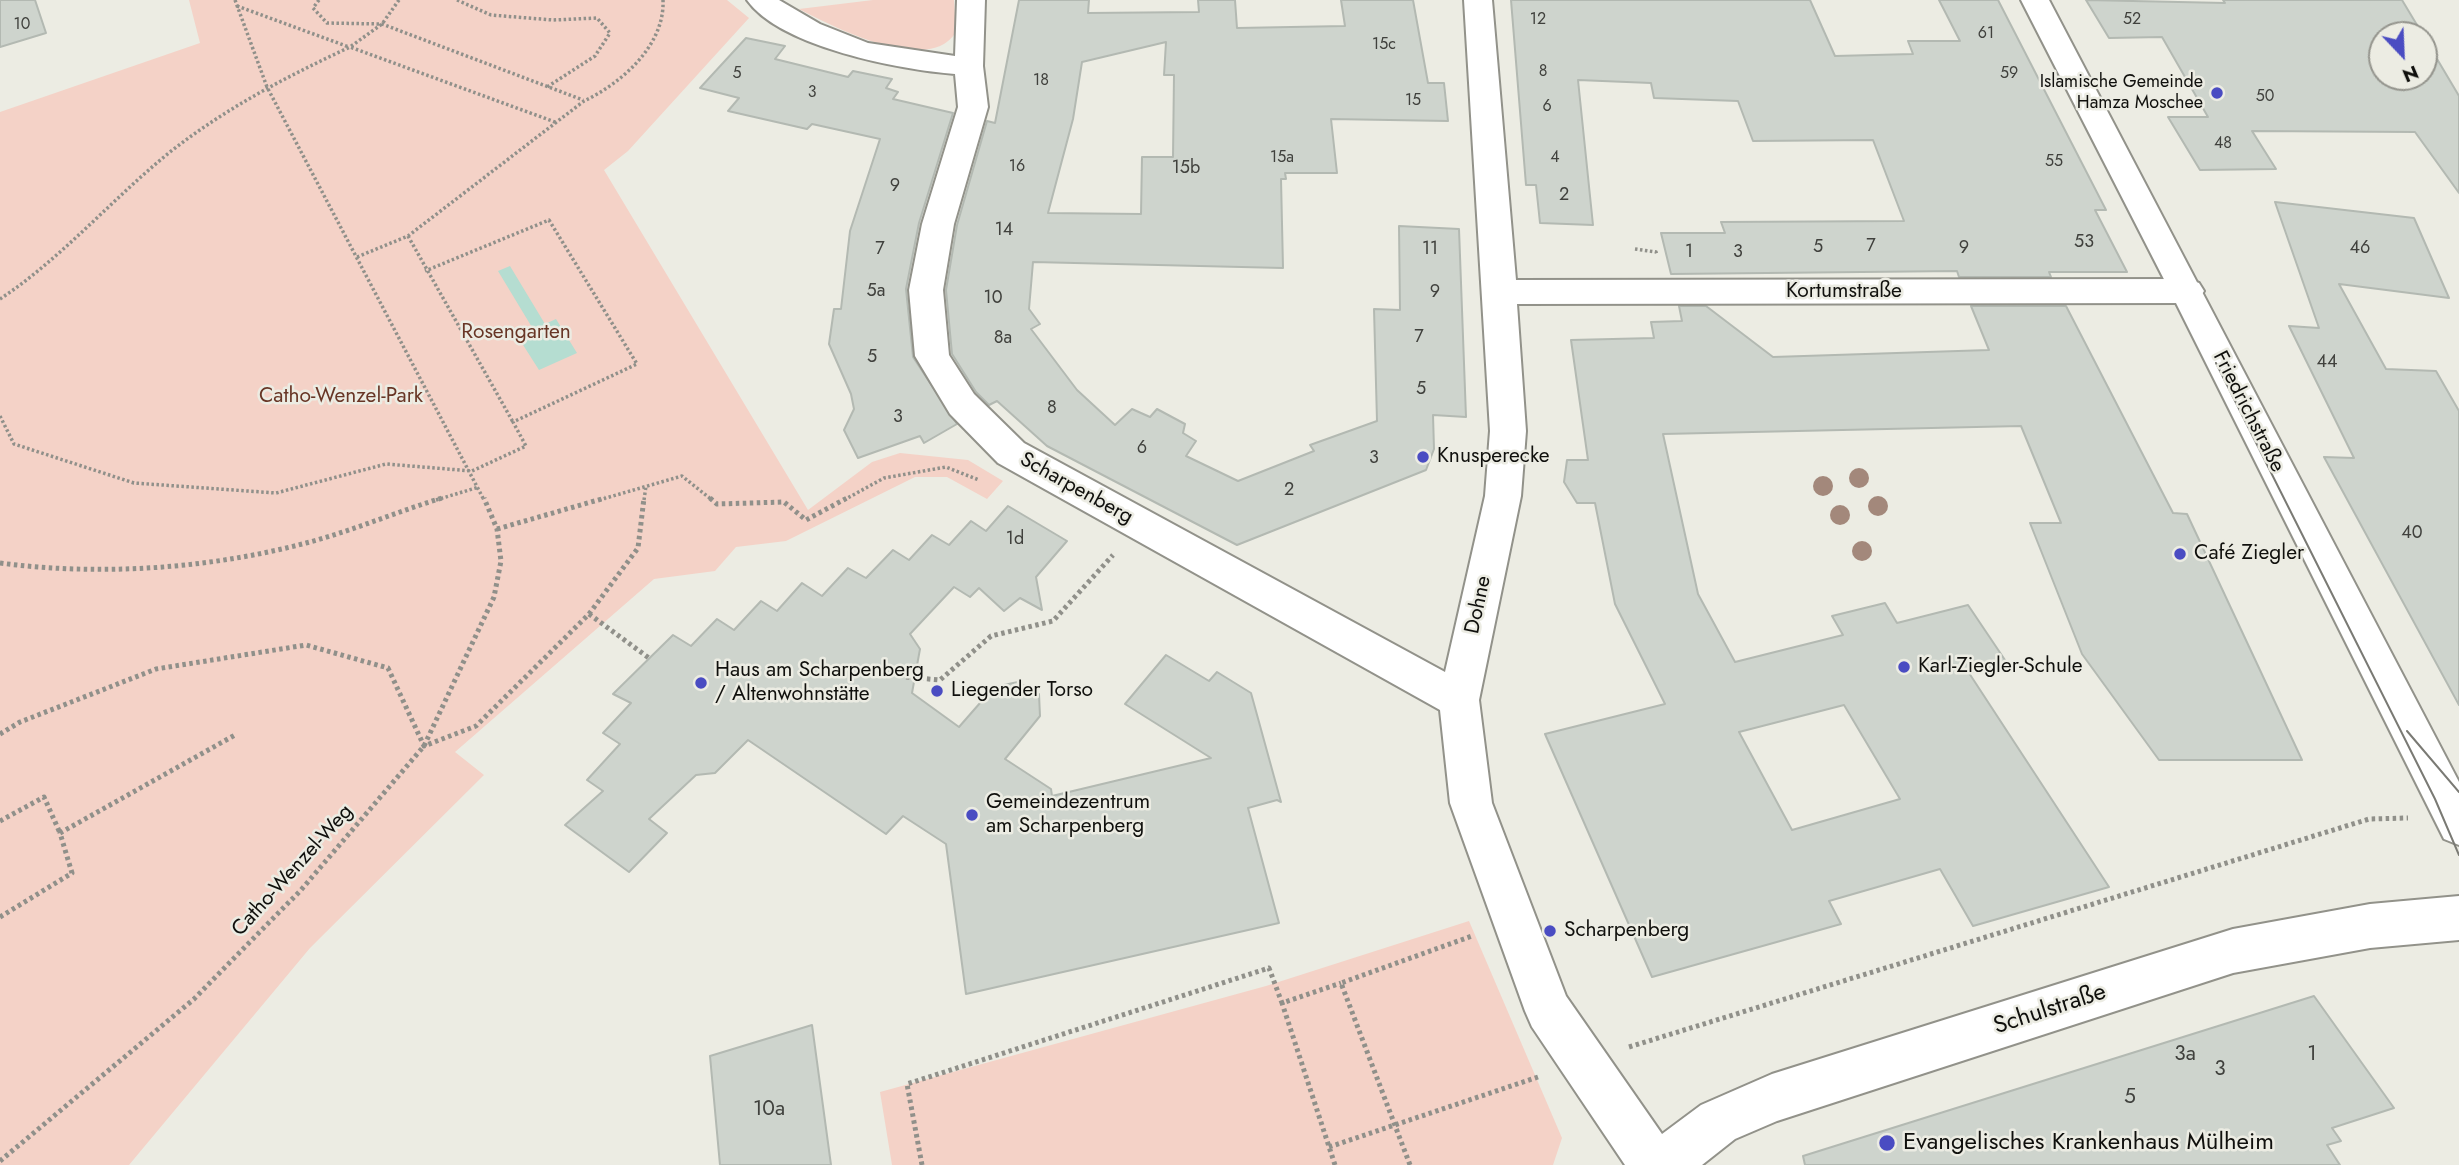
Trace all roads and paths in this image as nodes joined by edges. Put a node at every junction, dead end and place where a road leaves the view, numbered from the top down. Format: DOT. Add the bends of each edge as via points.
graph roads {
  1 [pos="235,0"];
  2 [pos="319,0"];
  3 [pos="399,0"];
  4 [pos="457,0"];
  5 [pos="663,0"];
  6 [pos="761,0"];
  7 [pos="971,0"];
  8 [pos="1478,0"];
  9 [pos="2035,0"];
  10 [pos="237,6"];
  11 [pos="382,24"];
  12 [pos="350,47"];
  13 [pos="969,66"];
  14 [pos="267,87"];
  15 [pos="547,87"];
  16 [pos="584,101"];
  17 [pos="556,122"];
  18 [pos="408,236"];
  19 [pos="357,257"];
  20 [pos="425,271"];
  21 [pos="2188,291"];
  22 [pos="1500,292"];
  23 [pos="0,299"];
  24 [pos="0,416"];
  25 [pos="513,422"];
  26 [pos="1011,453"];
  27 [pos="472,471"];
  28 [pos="646,486"];
  29 [pos="479,487"];
  30 [pos="1141,524"];
  31 [pos="497,529"];
  32 [pos="0,563"];
  33 [pos="589,614"];
  34 [pos="649,658"];
  35 [pos="906,677"];
  36 [pos="1459,700"];
  37 [pos="0,734"];
  38 [pos="235,735"];
  39 [pos="424,746"];
  40 [pos="2457,820"];
  41 [pos="0,821"];
  42 [pos="60,834"];
  43 [pos="0,917"];
  44 [pos="2459,918"];
  45 [pos="1513,921"];
  46 [pos="1341,982"];
  47 [pos="1283,1003"];
  48 [pos="1583,1063"];
  49 [pos="1392,1125"];
  50 [pos="1329,1147"];
  51 [pos="0,1161"];
  52 [pos="922,1165"];
  53 [pos="1335,1165"];
  54 [pos="1410,1165"];
  55 [pos="1654,1165"];
  56 [pos="1662,1165"];
  1 -- 10 [label="path, Catho-Wenzel-Weg"];
  2 -- 11 [label="path" via="313,8 327,23"];
  3 -- 11 [label="path"];
  4 -- 15 [label="path" via="491,15 597,18 610,33 595,55"];
  5 -- 16 [label="path" via="667,11 650,46 601,95"];
  6 -- 13 [label="street" via="823,37 869,55"];
  7 -- 13 [label="street, Scharpenberg"];
  8 -- 22 [label="street, Dohne"];
  9 -- 21 [label="street, Friedrichstraße"];
  10 -- 12 [label="path"];
  10 -- 14 [label="path, Catho-Wenzel-Weg"];
  11 -- 12 [label="path"];
  11 -- 15 [label="path"];
  12 -- 14 [label="path"];
  12 -- 17 [label="path"];
  13 -- 26 [label="street, Scharpenberg" via="972,107 938,224 926,290 932,356 962,404"];
  14 -- 19 [label="path, Catho-Wenzel-Weg"];
  14 -- 23 [label="path" via="159,162 24,284"];
  15 -- 16 [label="path"];
  16 -- 17 [label="path"];
  17 -- 18 [label="path"];
  18 -- 19 [label="path"];
  18 -- 20 [label="path"];
  19 -- 27 [label="path, Catho-Wenzel-Weg"];
  20 -- 25 [label="path"];
  20 -- 25 [label="path" via="549,220 637,364"];
  21 -- 22 [label="street, Kortumstraße"];
  21 -- 40 [label="street, Friedrichstraße"];
  22 -- 36 [label="street, Dohne" via="1508,431 1503,496"];
  24 -- 27 [label="path" via="14,443 134,483 276,493 386,464"];
  25 -- 27 [label="path" via="526,446"];
  26 -- 28 [label="path" via="978,481 946,467 884,478 806,520 784,502 717,504 682,476"];
  26 -- 30 [label="street, Scharpenberg"];
  27 -- 29 [label="path, Catho-Wenzel-Weg"];
  28 -- 31 [label="path"];
  28 -- 33 [label="path" via="638,548"];
  29 -- 31 [label="path, Catho-Wenzel-Weg"];
  29 -- 32 [label="path" via="418,503 303,544 253,554 102,568 31,569"];
  30 -- 35 [label="path" via="1053,621 991,636 940,680"];
  30 -- 36 [label="street, Scharpenberg"];
  31 -- 39 [label="path, Catho-Wenzel-Weg" via="501,561 494,597"];
  33 -- 34 [label="path"];
  33 -- 39 [label="path" via="476,726"];
  36 -- 45 [label="street, Dohne" via="1471,803"];
  37 -- 39 [label="path" via="156,669 306,645 388,668"];
  38 -- 42 [label="path"];
  39 -- 51 [label="path, Catho-Wenzel-Weg" via="301,890 194,999"];
  40 -- 48 [label="path" via="2369,819"];
  41 -- 42 [label="path" via="44,796"];
  42 -- 43 [label="path" via="72,873"];
  44 -- 56 [label="street, Schulstraße" via="2370,926 2233,950 1772,1098 1718,1122"];
  45 -- 46 [label="path"];
  45 -- 48 [label="street, Dohne" via="1548,1011"];
  46 -- 47 [label="path"];
  46 -- 49 [label="path"];
  47 -- 50 [label="path"];
  47 -- 52 [label="path" via="1269,968 907,1084"];
  48 -- 49 [label="path"];
  48 -- 55 [label="street, Dohne"];
  49 -- 50 [label="path"];
  49 -- 54 [label="path"];
  50 -- 53 [label="path"];
}
